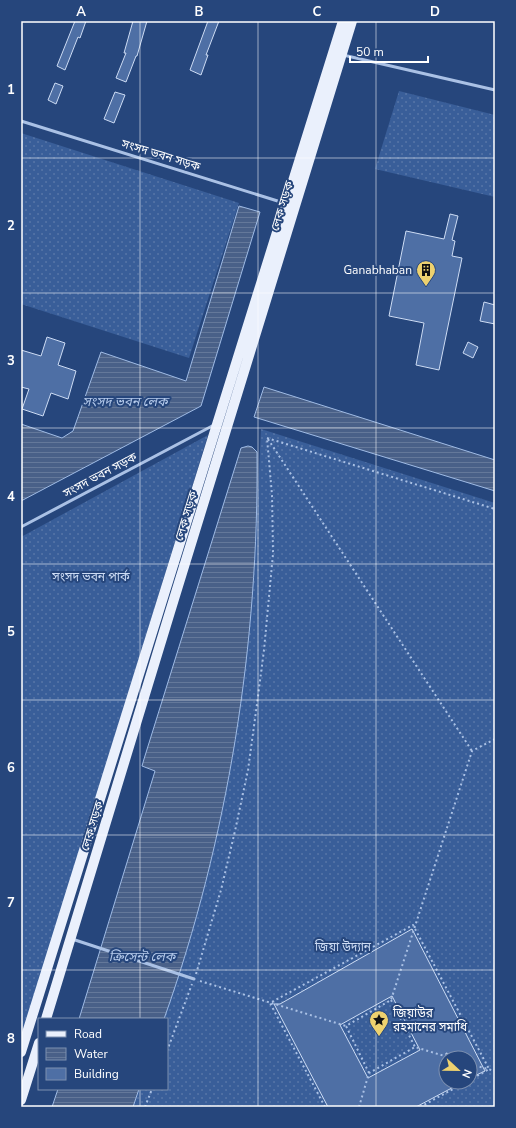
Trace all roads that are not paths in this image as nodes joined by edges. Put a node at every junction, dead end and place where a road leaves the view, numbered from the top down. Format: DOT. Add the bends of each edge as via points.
graph roads {
  1 [pos="343,21"];
  2 [pos="352,21"];
  3 [pos="342,54"];
  4 [pos="495,90"];
  5 [pos="21,121"];
  6 [pos="291,205"];
  7 [pos="230,418"];
  8 [pos="217,424"];
  9 [pos="21,527"];
  10 [pos="72,938"];
  11 [pos="194,979"];
  12 [pos="46,1018"];
  13 [pos="38,1046"];
  14 [pos="21,1052"];
  15 [pos="21,1100"];
  1 -- 6 [label="main road"];
  2 -- 3 [label="main road, লেক সড়ক"];
  3 -- 4 [label="lane"];
  3 -- 6 [label="main road, লেক সড়ক"];
  5 -- 6 [label="lane, সংসদ ভবন সড়ক"];
  6 -- 7 [label="main road, লেক সড়ক"];
  6 -- 8 [label="main road"];
  7 -- 8 [label="lane, সংসদ ভবন সড়ক"];
  7 -- 10 [label="main road, লেক সড়ক"];
  8 -- 9 [label="lane, সংসদ ভবন সড়ক"];
  8 -- 14 [label="main road"];
  10 -- 11 [label="lane"];
  10 -- 12 [label="main road, লেক সড়ক"];
  13 -- 15 [label="main road"];
}
